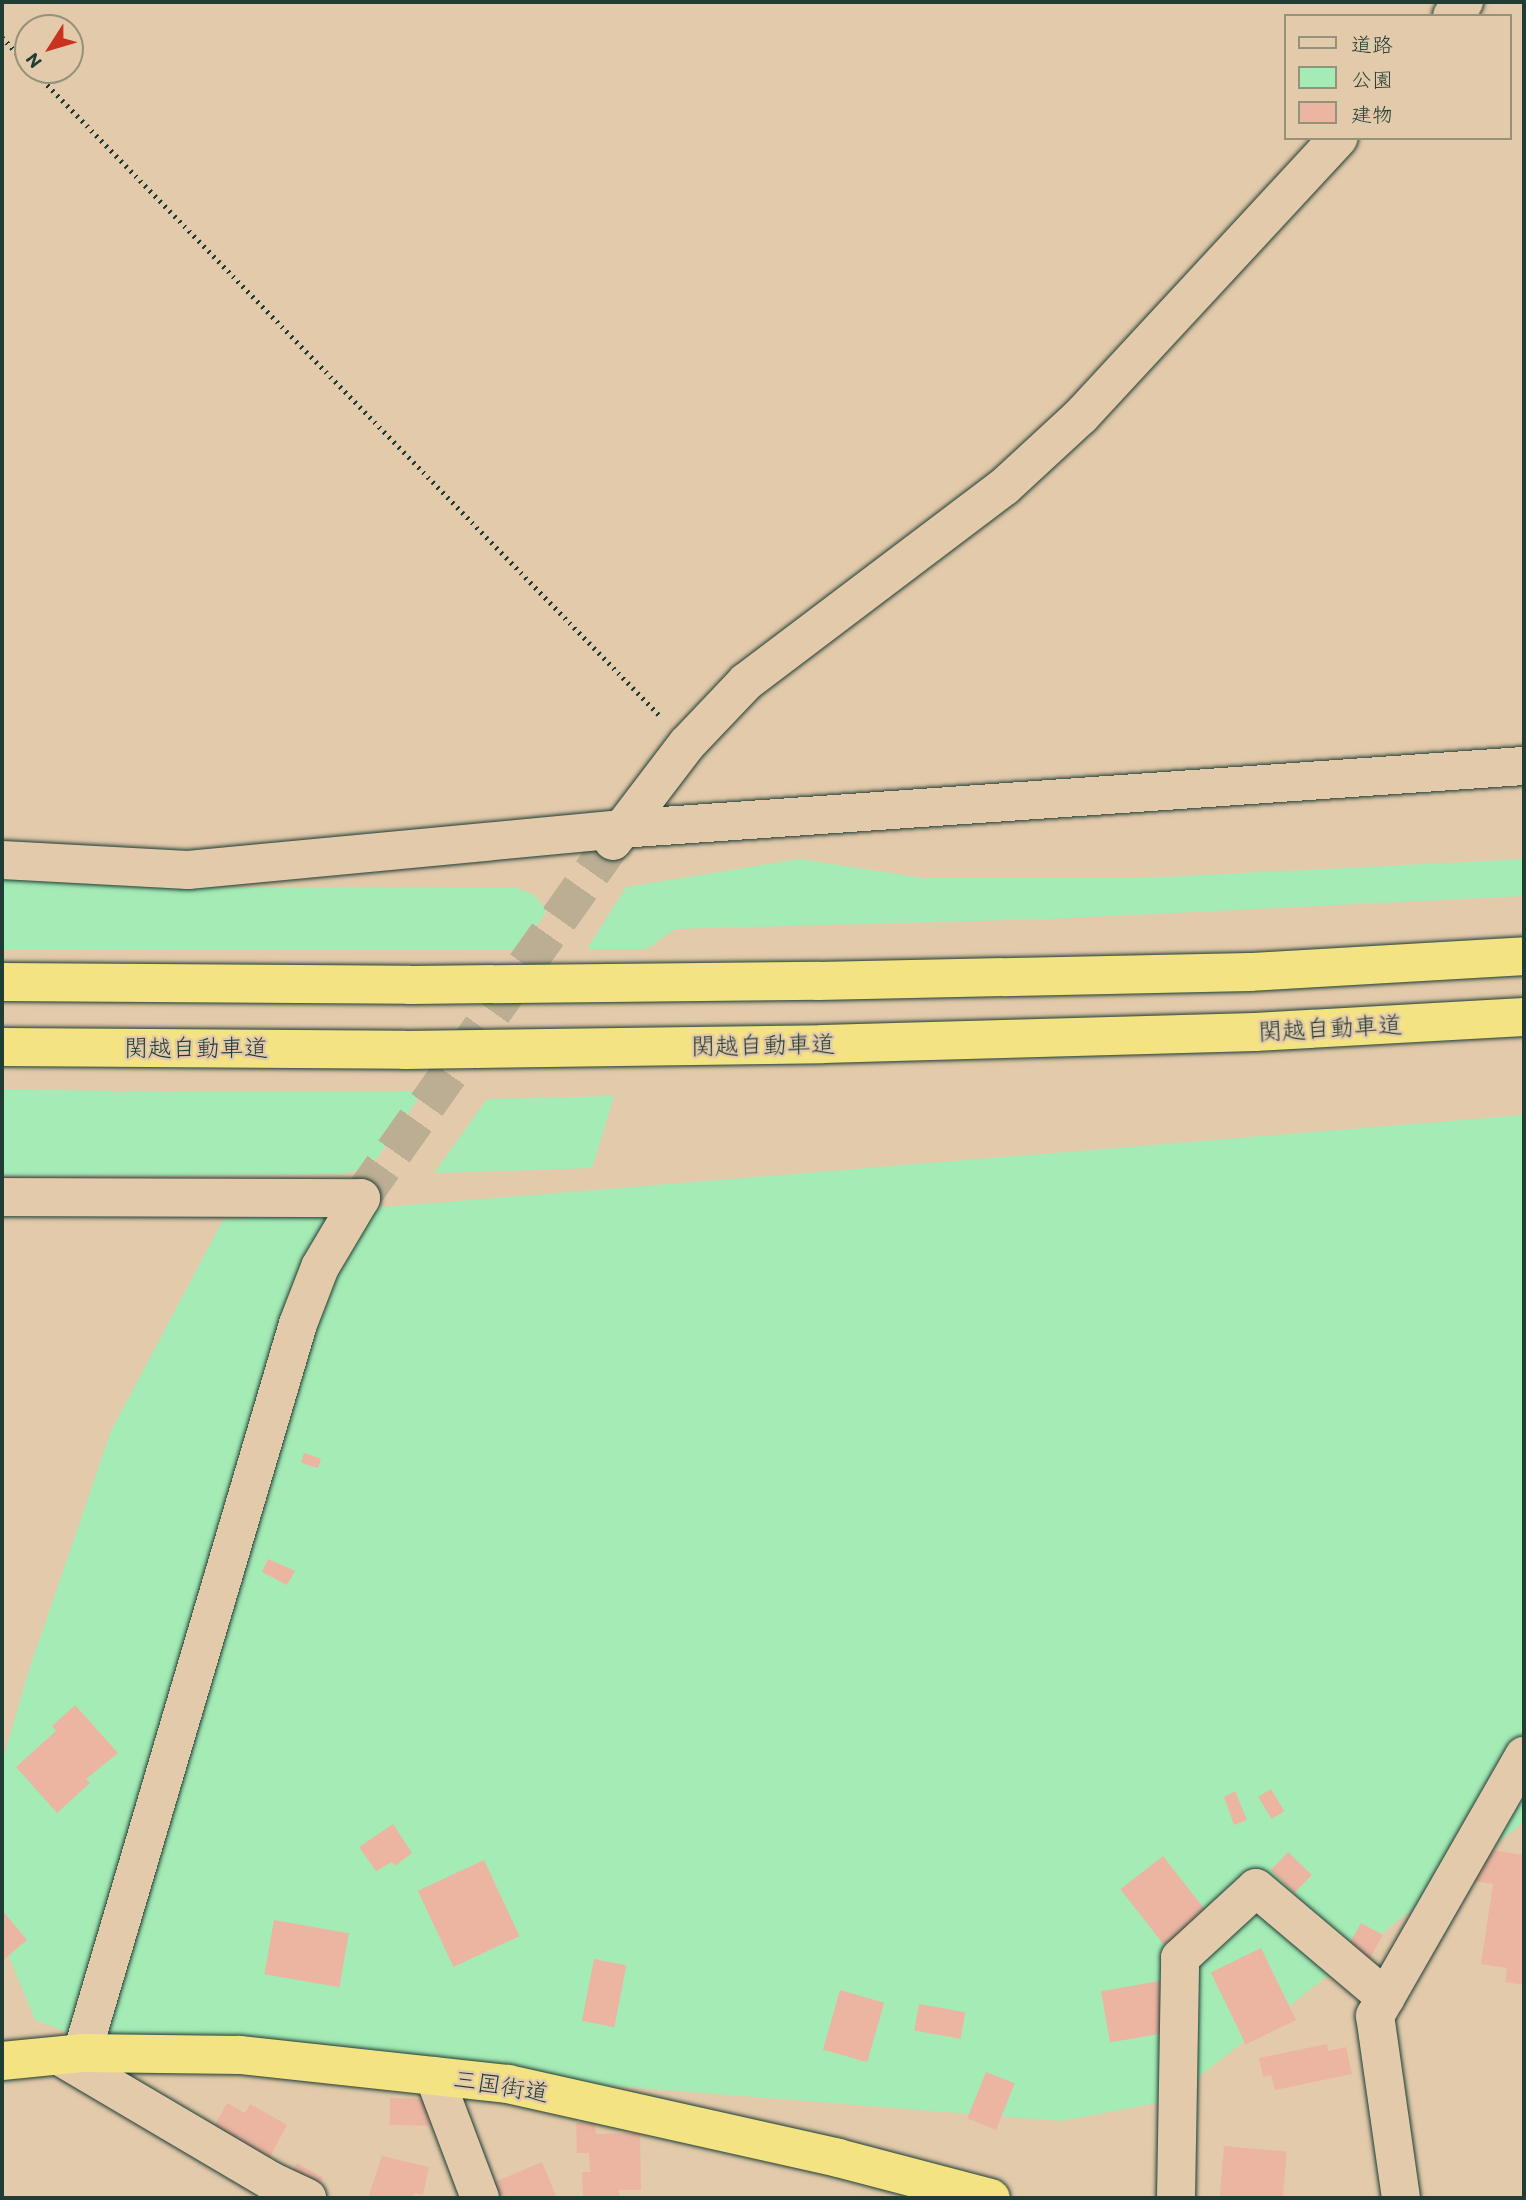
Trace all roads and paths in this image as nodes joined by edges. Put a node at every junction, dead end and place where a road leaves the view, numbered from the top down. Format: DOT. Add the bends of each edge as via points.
graph roads {
  1 [pos="2,37"];
  2 [pos="14,50"];
  3 [pos="47,84"];
  4 [pos="1336,140"];
  5 [pos="687,744"];
  6 [pos="1524,766"];
  7 [pos="615,837"];
  8 [pos="2,860"];
  9 [pos="1524,956"];
  10 [pos="2,982"];
  11 [pos="1524,1017"];
  12 [pos="2,1046"];
  13 [pos="2,1197"];
  14 [pos="1524,1756"];
  15 [pos="1386,1998"];
  16 [pos="71,2054"];
  17 [pos="2,2061"];
  18 [pos="434,2076"];
  19 [pos="307,2198"];
  20 [pos="480,2198"];
  21 [pos="991,2198"];
  22 [pos="1175,2198"];
  23 [pos="1401,2198"];
  1 -- 2 [label="path"];
  3 -- 5 [label="path"];
  4 -- 5 [label="street" via="1081,416 1004,487 746,682"];
  5 -- 7 [label="street"];
  6 -- 7 [label="street"];
  7 -- 8 [label="street" via="188,870"];
  9 -- 10 [label="highway" via="1250,972 818,981 423,985"];
  11 -- 12 [label="highway, 関越自動車道" via="1255,1032 822,1044 405,1050"];
  13 -- 16 [label="street" via="361,1198 320,1267 298,1324"];
  14 -- 15 [label="street"];
  15 -- 22 [label="street" via="1256,1888 1180,1958"];
  15 -- 23 [label="street" via="1375,2017"];
  16 -- 17 [label="highway, 三国街道"];
  16 -- 18 [label="highway, 三国街道" via="240,2055"];
  16 -- 19 [label="street" via="271,2181"];
  18 -- 20 [label="street"];
  18 -- 21 [label="highway, 三国街道" via="509,2084 838,2158"];
}
